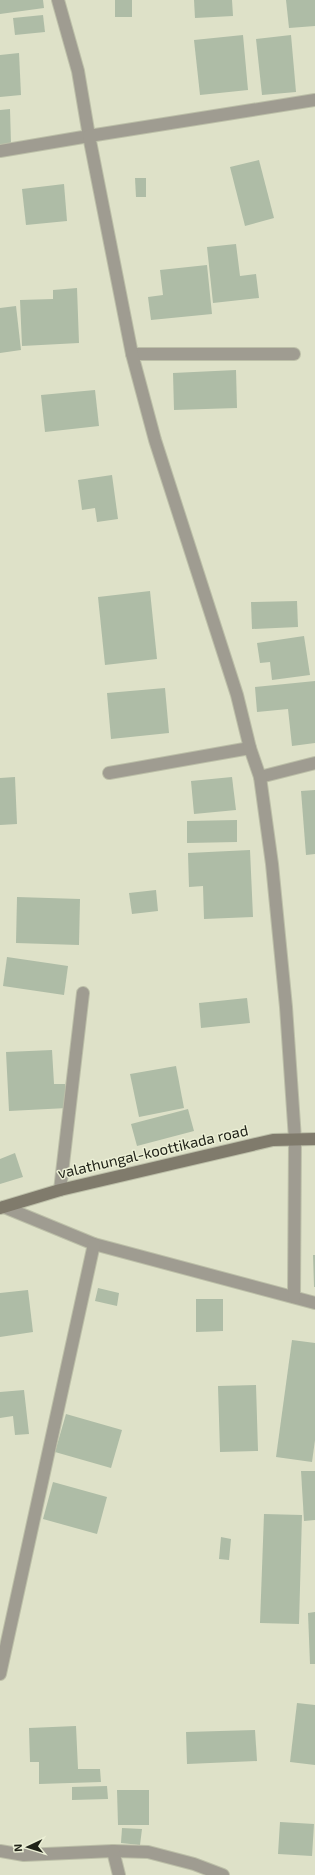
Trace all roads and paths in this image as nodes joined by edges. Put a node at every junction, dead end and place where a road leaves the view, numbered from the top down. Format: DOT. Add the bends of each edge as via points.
graph roads {
  1 [pos="58,0"];
  2 [pos="315,100"];
  3 [pos="89,136"];
  4 [pos="0,151"];
  5 [pos="132,354"];
  6 [pos="294,354"];
  7 [pos="250,748"];
  8 [pos="315,763"];
  9 [pos="109,773"];
  10 [pos="260,777"];
  11 [pos="83,994"];
  12 [pos="295,1139"];
  13 [pos="315,1139"];
  14 [pos="60,1190"];
  15 [pos="2,1207"];
  16 [pos="94,1244"];
  17 [pos="294,1298"];
  18 [pos="315,1303"];
  19 [pos="0,1674"];
  20 [pos="0,1851"];
  21 [pos="113,1851"];
  22 [pos="119,1875"];
  23 [pos="223,1875"];
  1 -- 3 [label="street" via="78,71"];
  2 -- 3 [label="street"];
  3 -- 4 [label="street"];
  3 -- 5 [label="street"];
  5 -- 6 [label="street"];
  5 -- 7 [label="street" via="155,440 237,695"];
  7 -- 9 [label="street"];
  7 -- 10 [label="street"];
  8 -- 10 [label="street"];
  10 -- 12 [label="street" via="272,864 286,1007"];
  11 -- 14 [label="street"];
  12 -- 13 [label="street, valathungal-koottikada road"];
  12 -- 14 [label="street, valathungal-koottikada road" via="273,1140"];
  12 -- 17 [label="street"];
  14 -- 15 [label="street, valathungal-koottikada road"];
  15 -- 16 [label="street"];
  16 -- 17 [label="street"];
  16 -- 19 [label="street"];
  17 -- 18 [label="street"];
  20 -- 21 [label="street" via="24,1855"];
  21 -- 22 [label="street"];
  21 -- 23 [label="street" via="148,1852 194,1864"];
}
